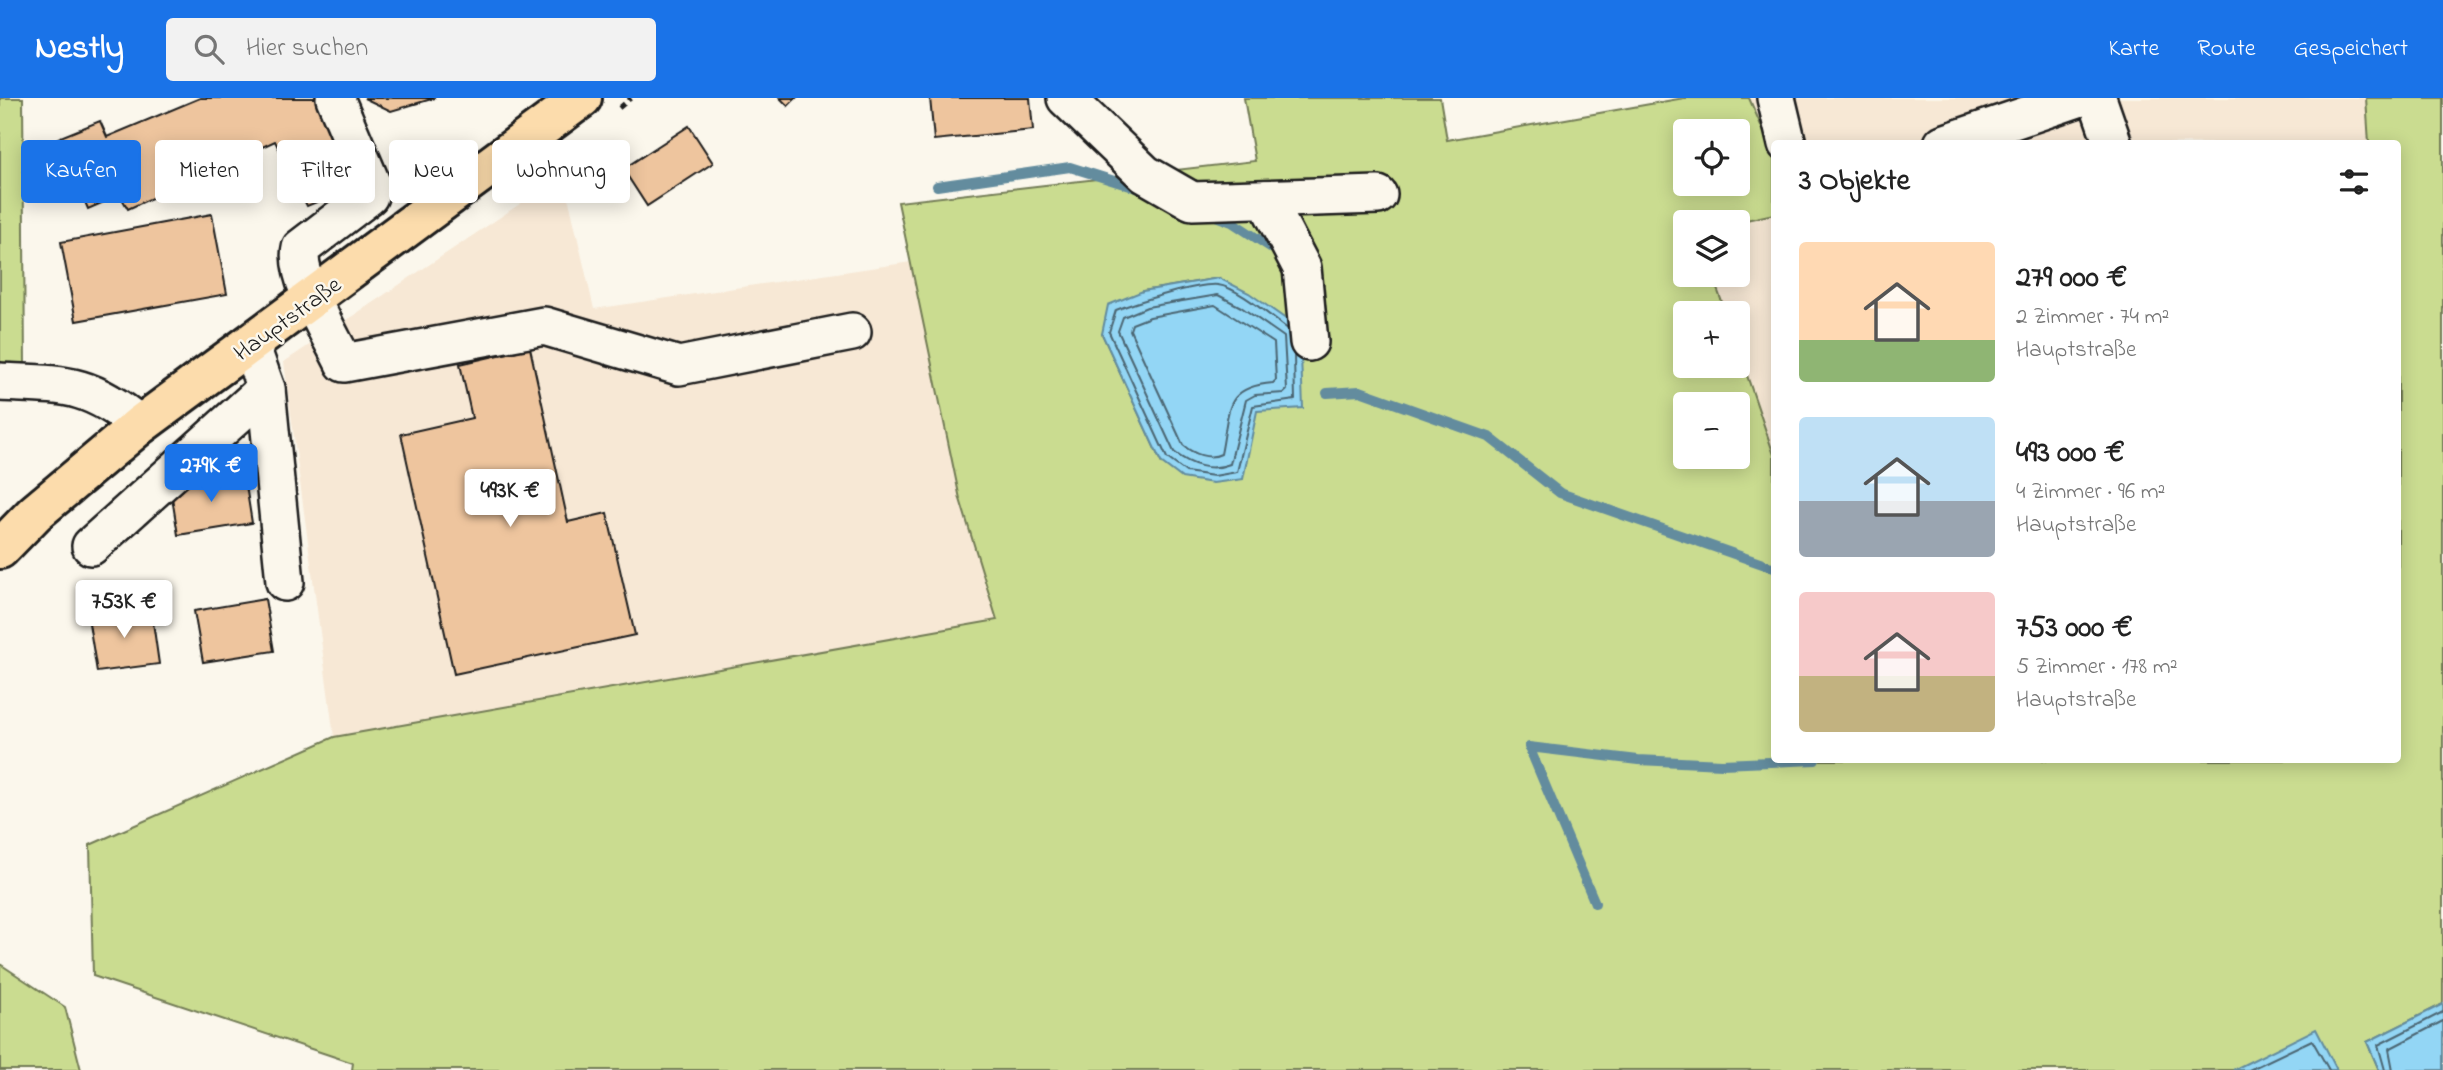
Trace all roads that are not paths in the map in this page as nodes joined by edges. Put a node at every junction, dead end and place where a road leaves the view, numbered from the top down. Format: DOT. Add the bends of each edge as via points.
graph roads {
  1 [pos="335,98"];
  2 [pos="582,98"];
  3 [pos="1066,98"];
  4 [pos="1776,98"];
  5 [pos="2078,98"];
  6 [pos="2098,98"];
  7 [pos="1786,140"];
  8 [pos="1955,140"];
  9 [pos="2112,140"];
  10 [pos="1378,195"];
  11 [pos="1266,199"];
  12 [pos="313,299"];
  13 [pos="852,332"];
  14 [pos="1309,342"];
  15 [pos="250,344"];
  16 [pos="0,382"];
  17 [pos="265,389"];
  18 [pos="140,425"];
  19 [pos="91,546"];
  20 [pos="0,548"];
  21 [pos="285,582"];
  1 -- 12 [label="street" via="371,183 369,197 301,248 299,257"];
  2 -- 12 [label="main road, Hauptstraße"];
  3 -- 11 [label="street" via="1145,174 1192,201"];
  4 -- 7 [label="street"];
  5 -- 8 [label="street"];
  6 -- 9 [label="street"];
  10 -- 11 [label="street"];
  11 -- 14 [label="street" via="1302,268"];
  12 -- 13 [label="street" via="344,363 544,326 680,366"];
  12 -- 15 [label="main road, Hauptstraße"];
  15 -- 17 [label="street"];
  15 -- 18 [label="main road, Hauptstraße"];
  16 -- 18 [label="street" via="55,384 89,391 111,401"];
  17 -- 19 [label="street"];
  17 -- 21 [label="street"];
  18 -- 20 [label="main road, Hauptstraße"];
}
